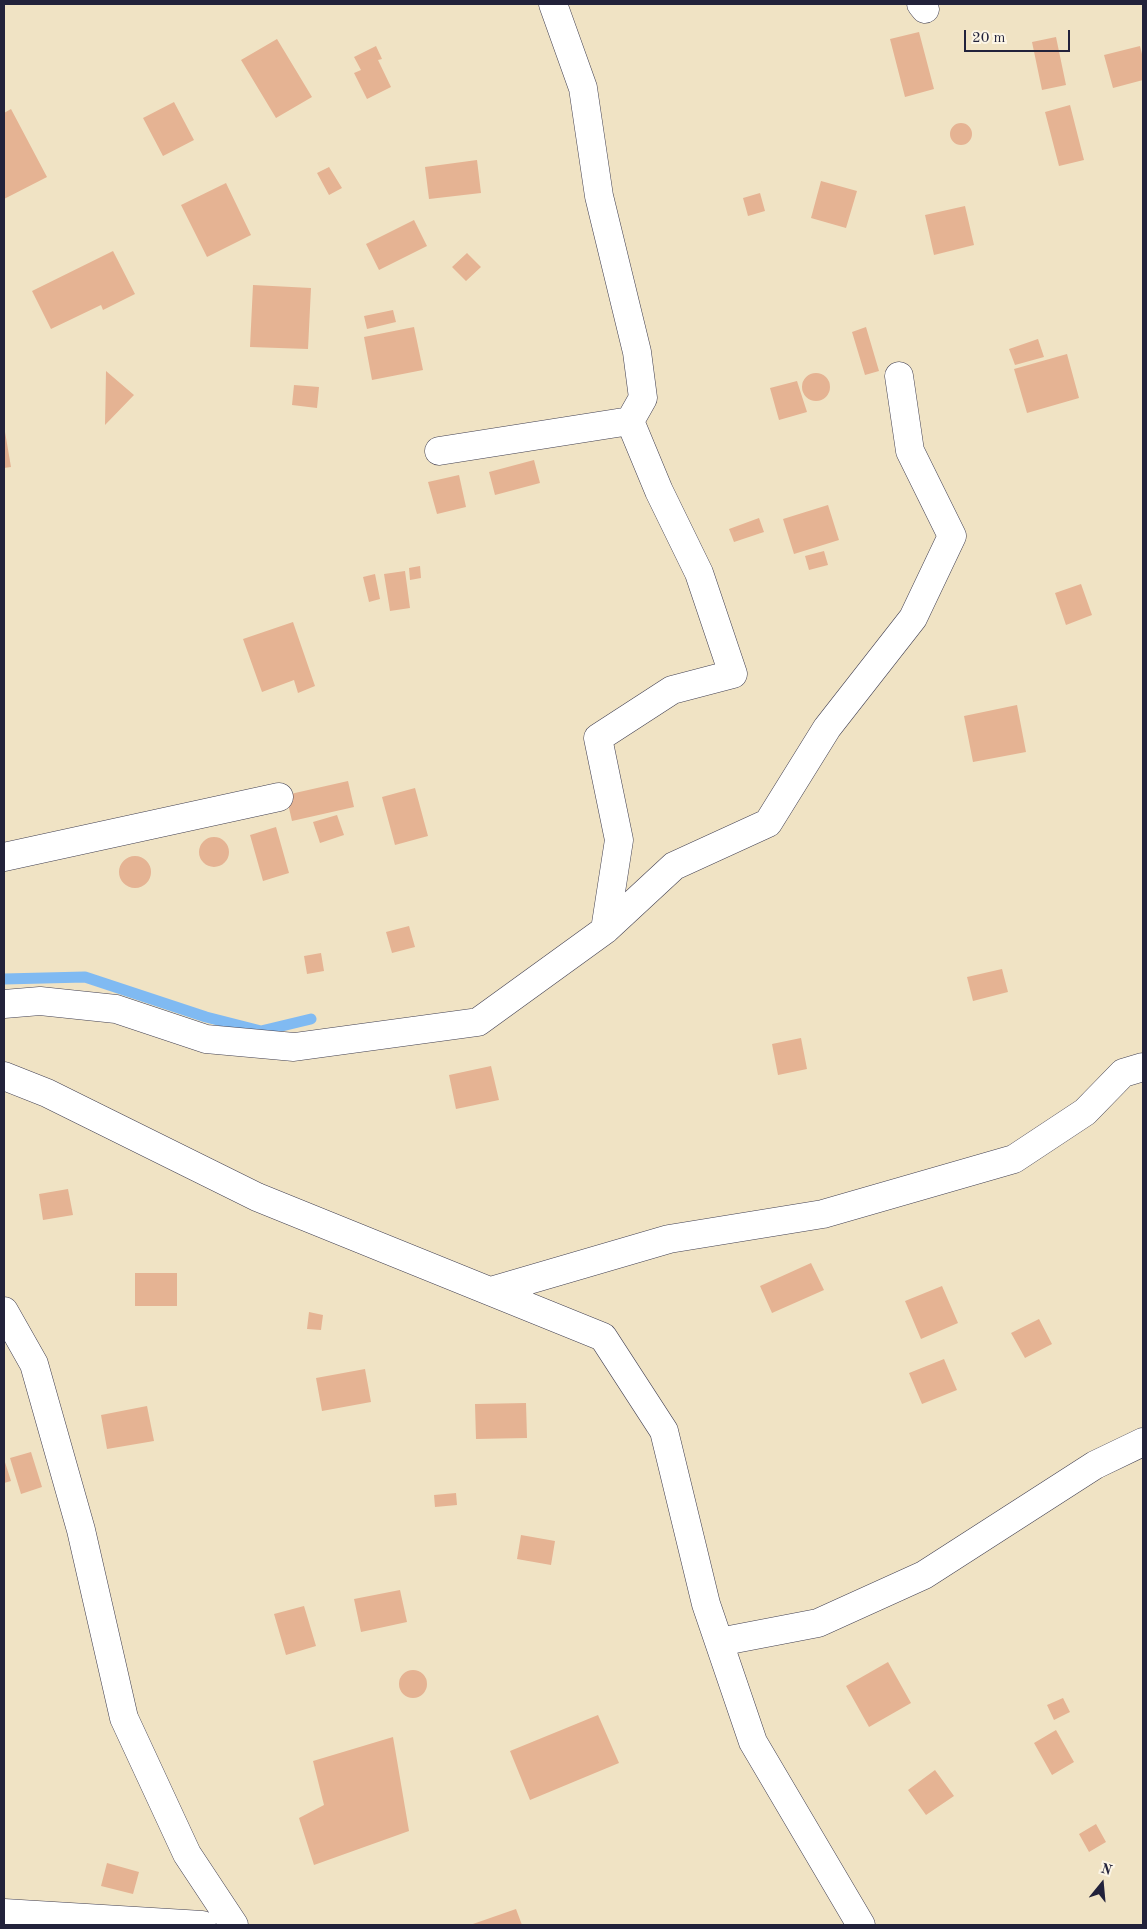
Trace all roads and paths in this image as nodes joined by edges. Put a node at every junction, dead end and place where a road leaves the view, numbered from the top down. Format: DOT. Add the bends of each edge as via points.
graph roads {
  1 [pos="553,4"];
  2 [pos="900,376"];
  3 [pos="630,421"];
  4 [pos="439,452"];
  5 [pos="280,797"];
  6 [pos="4,857"];
  7 [pos="605,930"];
  8 [pos="4,1004"];
  9 [pos="1143,1067"];
  10 [pos="4,1076"];
  11 [pos="491,1291"];
  12 [pos="4,1311"];
  13 [pos="1143,1442"];
  14 [pos="719,1642"];
  15 [pos="4,1914"];
  16 [pos="202,1925"];
  17 [pos="234,1925"];
  18 [pos="861,1925"];
  1 -- 3 [label="street" via="583,88 599,196 637,352 643,398"];
  2 -- 7 [label="street" via="910,452 952,536 912,618 827,728 768,823 674,866"];
  3 -- 4 [label="street"];
  3 -- 7 [label="street" via="659,491 699,573 733,674 672,690 598,738 619,840"];
  5 -- 6 [label="street"];
  7 -- 8 [label="street" via="478,1022 294,1047 206,1039 116,1009 40,1001"];
  9 -- 11 [label="street" via="1123,1074 1085,1112 1014,1158 823,1214 669,1239"];
  10 -- 11 [label="street" via="47,1093 257,1197"];
  11 -- 14 [label="street" via="603,1336 629,1376 664,1431 706,1604"];
  12 -- 17 [label="street" via="34,1364 81,1530 124,1718 187,1854"];
  13 -- 14 [label="street" via="1095,1465 924,1575 818,1623"];
  14 -- 18 [label="street" via="753,1742"];
  15 -- 16 [label="street"];
}
